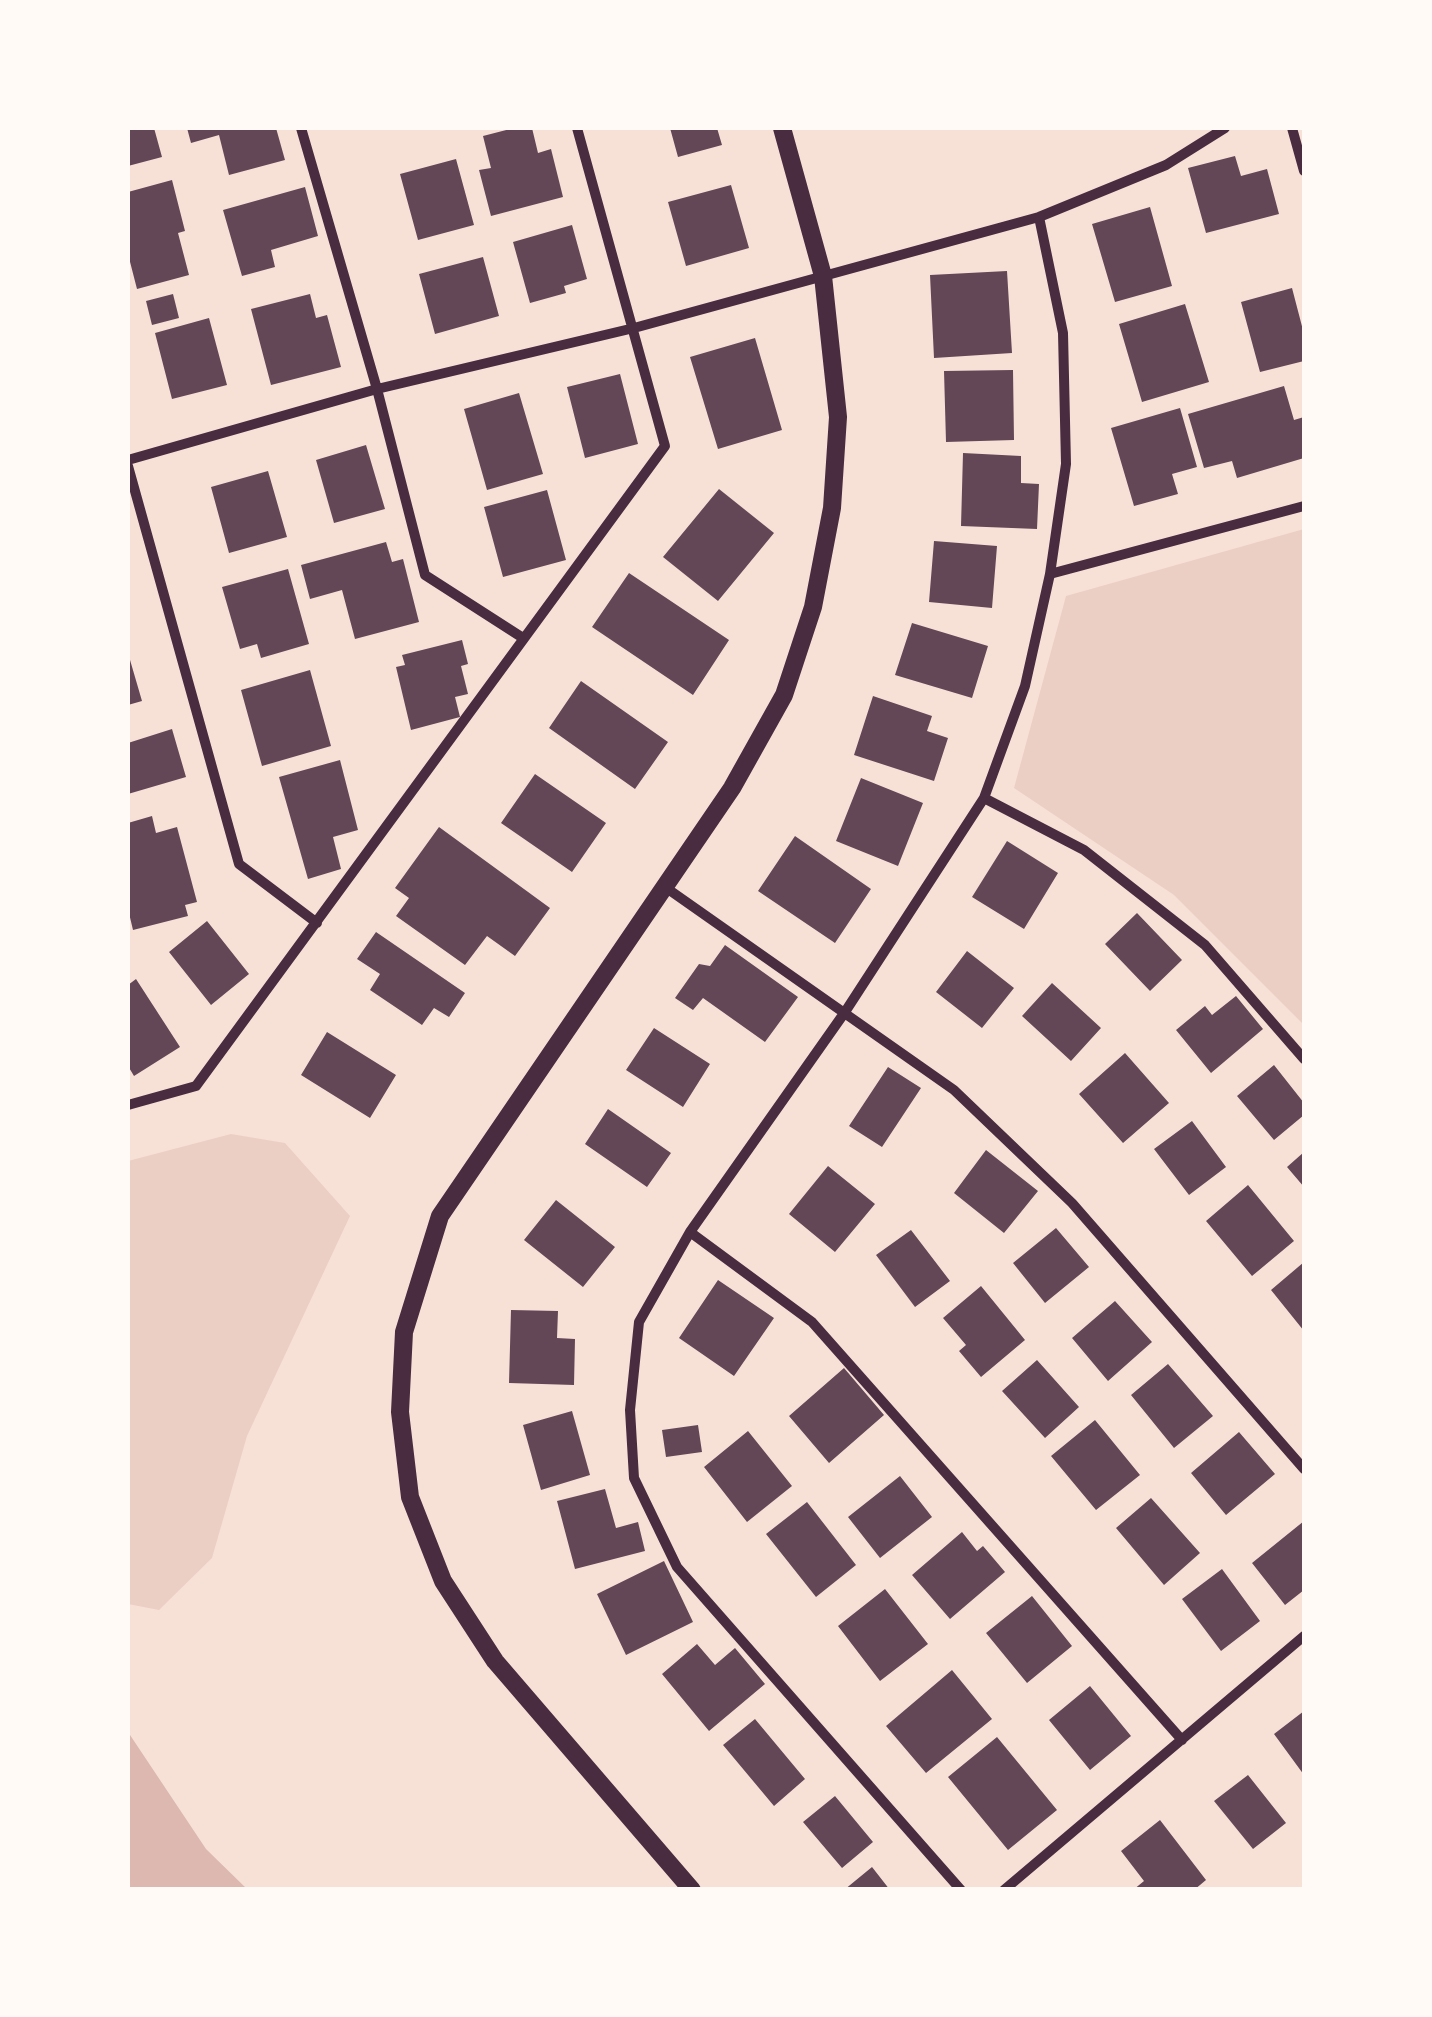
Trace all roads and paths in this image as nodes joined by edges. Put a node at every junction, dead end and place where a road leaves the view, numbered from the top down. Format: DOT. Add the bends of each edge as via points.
graph roads {
  1 [pos="301,128"];
  2 [pos="578,128"];
  3 [pos="782,128"];
  4 [pos="1225,128"];
  5 [pos="1292,128"];
  6 [pos="1304,171"];
  7 [pos="1039,217"];
  8 [pos="823,276"];
  9 [pos="634,328"];
  10 [pos="378,389"];
  11 [pos="128,463"];
  12 [pos="1304,506"];
  13 [pos="1050,574"];
  14 [pos="523,638"];
  15 [pos="984,798"];
  16 [pos="665,887"];
  17 [pos="317,922"];
  18 [pos="845,1012"];
  19 [pos="1304,1059"];
  20 [pos="128,1106"];
  21 [pos="690,1232"];
  22 [pos="1304,1469"];
  23 [pos="1304,1636"];
  24 [pos="1182,1740"];
  25 [pos="692,1890"];
  26 [pos="961,1890"];
  27 [pos="1004,1890"];
  1 -- 10 [label="street"];
  2 -- 9 [label="street"];
  3 -- 8 [label="street"];
  4 -- 7 [label="street" via="1166,165"];
  5 -- 6 [label="street"];
  7 -- 8 [label="street"];
  7 -- 13 [label="street" via="1063,333 1066,464"];
  8 -- 9 [label="street"];
  8 -- 16 [label="street" via="838,417 832,508 813,607 784,695"];
  9 -- 10 [label="street"];
  9 -- 14 [label="street" via="665,446"];
  10 -- 11 [label="street"];
  10 -- 14 [label="street" via="425,575"];
  11 -- 17 [label="street" via="239,864"];
  12 -- 13 [label="street"];
  13 -- 15 [label="street" via="1024,686"];
  14 -- 17 [label="street"];
  15 -- 18 [label="street"];
  15 -- 19 [label="street" via="1084,850 1206,945"];
  16 -- 18 [label="street"];
  16 -- 25 [label="street" via="440,1216 404,1332 400,1412 410,1497 443,1581 495,1661"];
  17 -- 20 [label="street" via="196,1086"];
  18 -- 21 [label="street"];
  18 -- 22 [label="street" via="954,1090 1072,1203"];
  21 -- 24 [label="street" via="812,1322"];
  21 -- 26 [label="street" via="639,1322 630,1410 634,1478 678,1567"];
  23 -- 24 [label="street"];
  24 -- 27 [label="street"];
}
